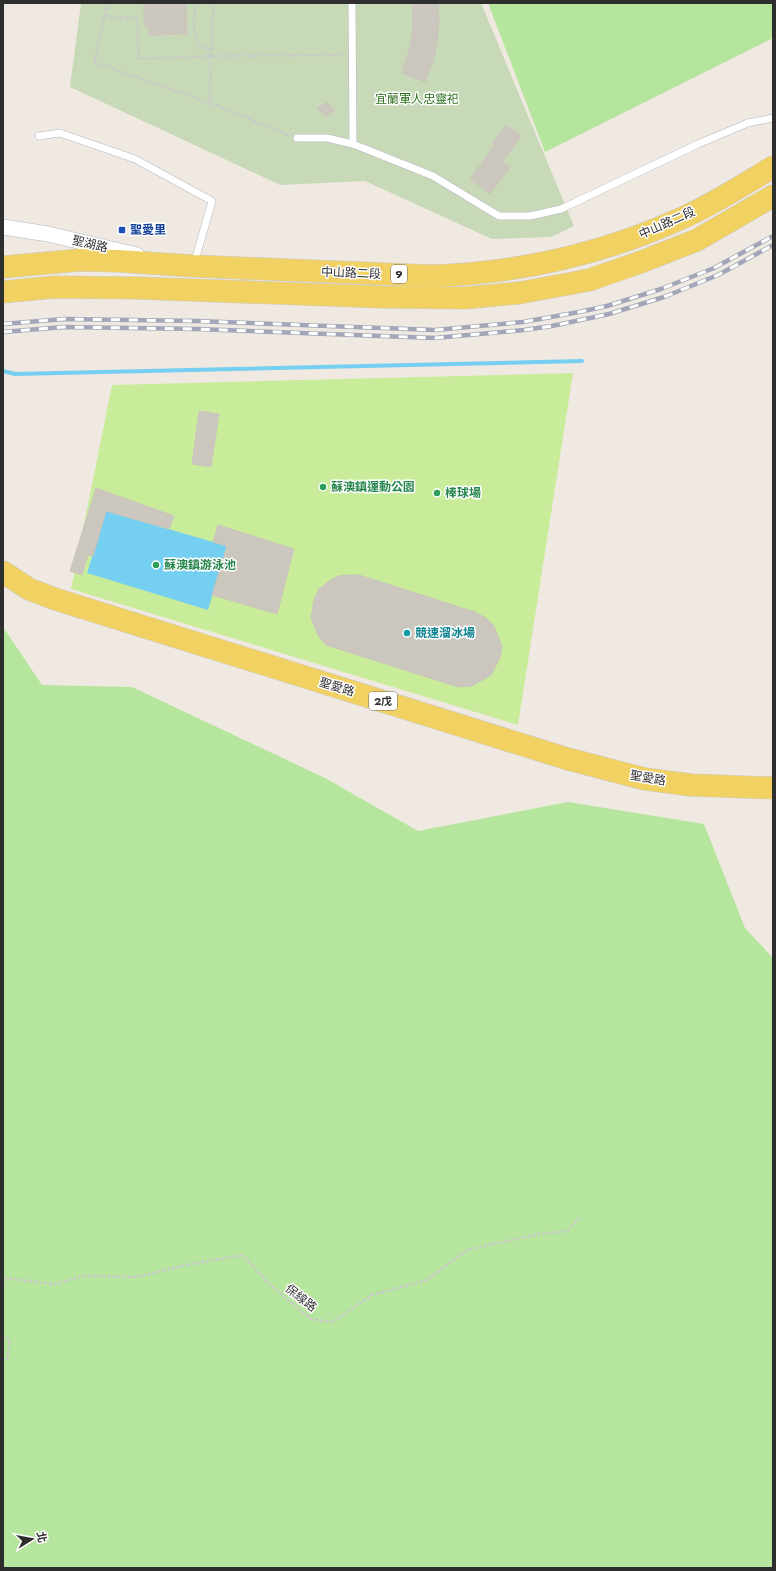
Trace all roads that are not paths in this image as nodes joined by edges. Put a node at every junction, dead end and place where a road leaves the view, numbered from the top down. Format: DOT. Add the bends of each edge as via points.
graph roads {
  1 [pos="352,3"];
  2 [pos="773,118"];
  3 [pos="39,136"];
  4 [pos="297,138"];
  5 [pos="352,144"];
  6 [pos="773,167"];
  7 [pos="773,196"];
  8 [pos="3,227"];
  9 [pos="185,265"];
  10 [pos="3,267"];
  11 [pos="3,292"];
  12 [pos="3,572"];
  13 [pos="773,788"];
  1 -- 5 [label="lane"];
  2 -- 5 [label="lane" via="748,123 698,144 561,209 530,216 499,216 433,176"];
  3 -- 9 [label="lane" via="60,133 135,159 212,200"];
  4 -- 5 [label="lane" via="327,138"];
  6 -- 9 [label="main road, 中山路二段 / 9" via="681,219 654,230 558,260 524,267 432,276"];
  7 -- 11 [label="main road, 中山路二段 / 9" via="696,240 641,262 589,280 519,293 457,298 137,288 54,287"];
  8 -- 9 [label="street, 聖湖路" via="48,234"];
  9 -- 10 [label="main road, 中山路二段 / 9" via="80,260"];
  12 -- 13 [label="main road, 聖愛路 / 2戊" via="29,589 55,599 568,759 645,779 691,785"];
}
